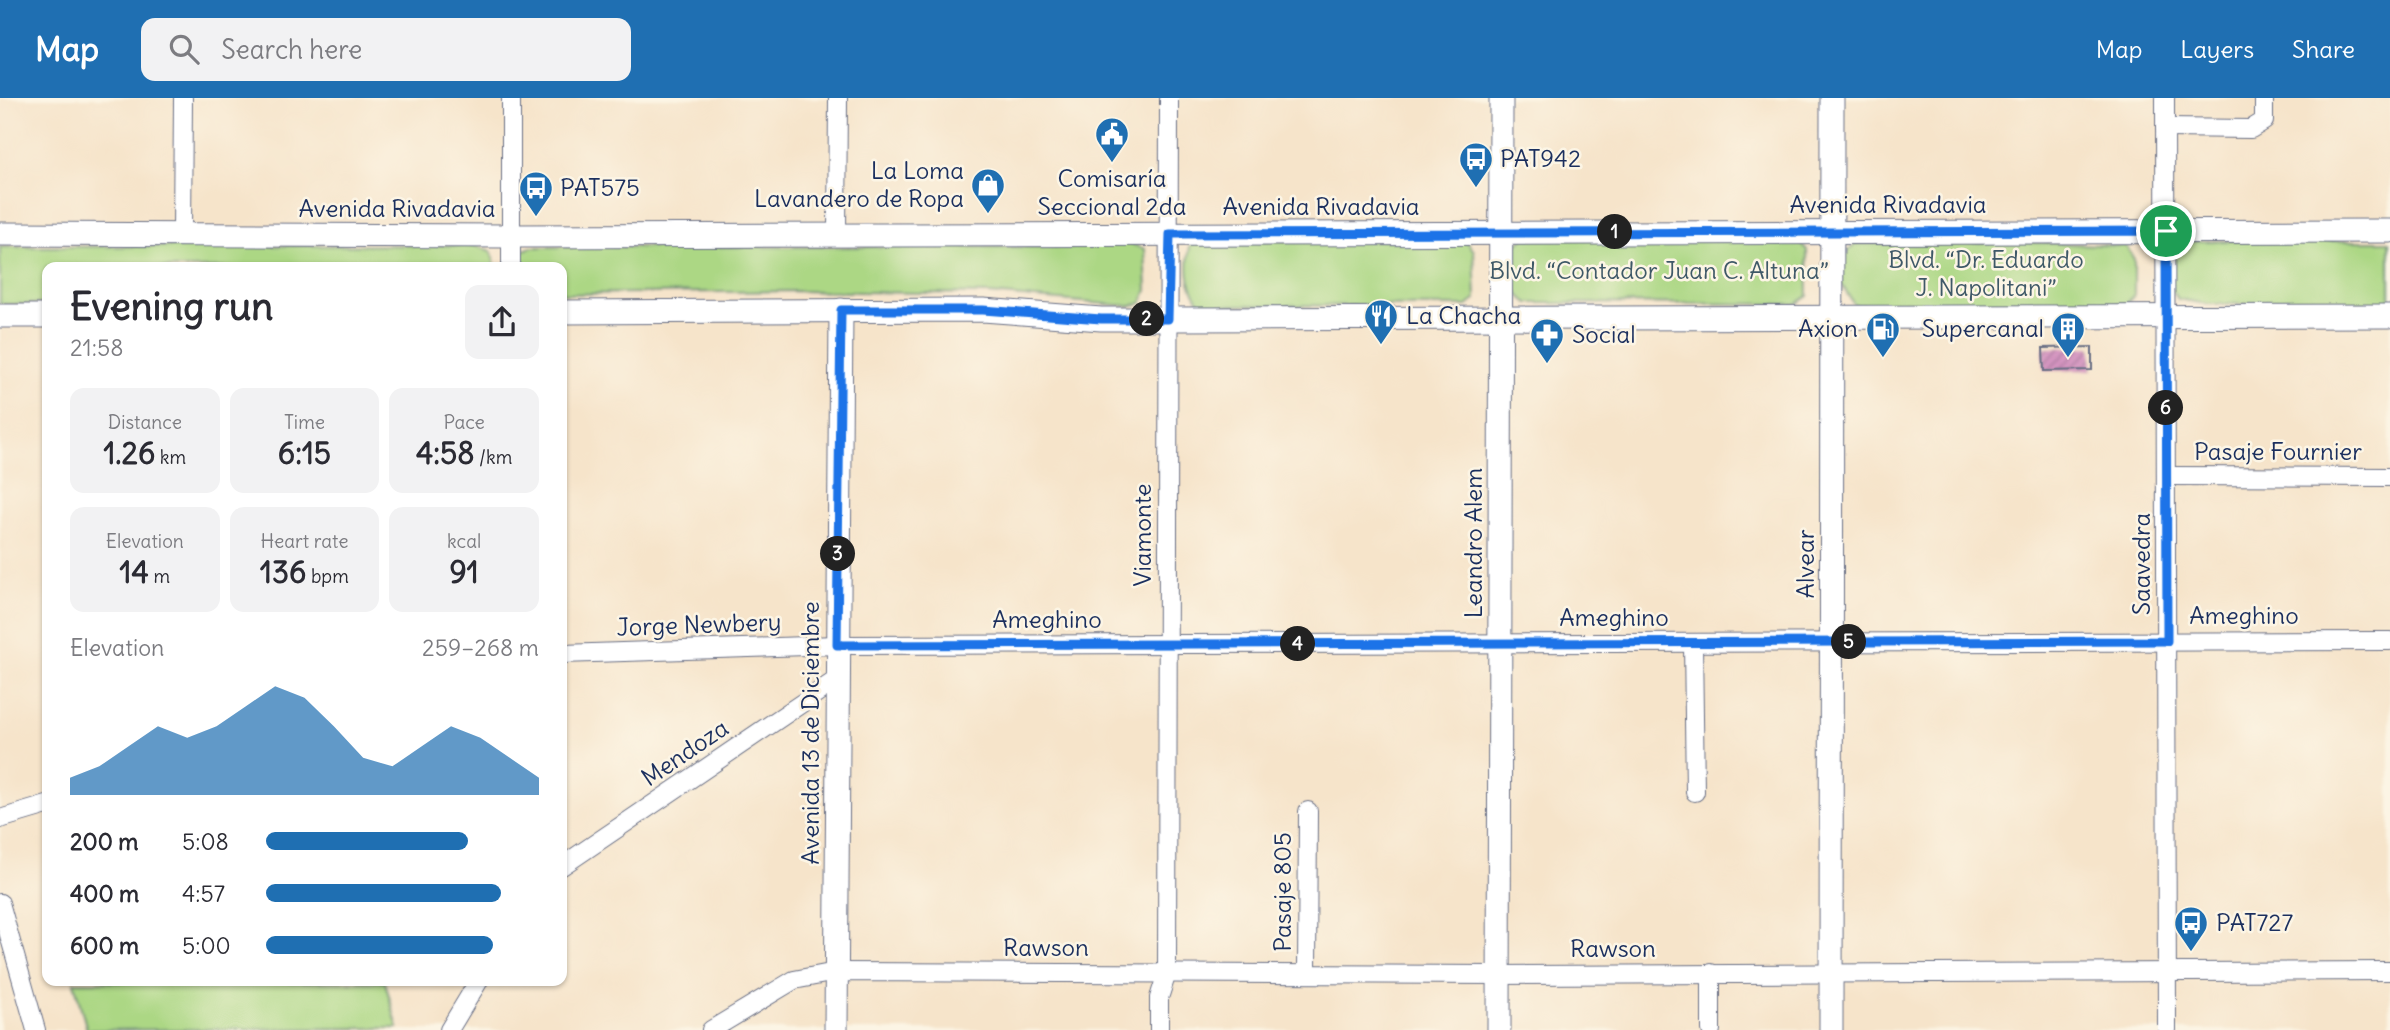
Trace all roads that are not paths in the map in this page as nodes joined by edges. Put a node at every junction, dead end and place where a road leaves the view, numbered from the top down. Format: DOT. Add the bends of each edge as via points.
graph roads {
  1 [pos="183,98"];
  2 [pos="511,98"];
  3 [pos="838,98"];
  4 [pos="1169,98"];
  5 [pos="1501,98"];
  6 [pos="1832,98"];
  7 [pos="2165,98"];
  8 [pos="2264,98"];
  9 [pos="2165,128"];
  10 [pos="2166,231"];
  11 [pos="2390,231"];
  12 [pos="1501,232"];
  13 [pos="1832,232"];
  14 [pos="0,234"];
  15 [pos="182,234"];
  16 [pos="837,234"];
  17 [pos="1170,234"];
  18 [pos="512,236"];
  19 [pos="511,262"];
  20 [pos="841,310"];
  21 [pos="567,312"];
  22 [pos="0,316"];
  23 [pos="42,316"];
  24 [pos="2166,316"];
  25 [pos="2390,316"];
  26 [pos="1832,317"];
  27 [pos="1501,318"];
  28 [pos="1168,319"];
  29 [pos="2166,477"];
  30 [pos="2390,477"];
  31 [pos="2167,641"];
  32 [pos="2390,641"];
  33 [pos="1832,642"];
  34 [pos="1500,643"];
  35 [pos="1693,643"];
  36 [pos="1166,644"];
  37 [pos="837,645"];
  38 [pos="567,654"];
  39 [pos="836,680"];
  40 [pos="1695,792"];
  41 [pos="42,806"];
  42 [pos="1308,811"];
  43 [pos="0,819"];
  44 [pos="567,863"];
  45 [pos="0,903"];
  46 [pos="2168,971"];
  47 [pos="2390,971"];
  48 [pos="836,972"];
  49 [pos="1167,973"];
  50 [pos="1711,973"];
  51 [pos="1832,973"];
  52 [pos="1307,974"];
  53 [pos="1499,975"];
  54 [pos="476,986"];
  55 [pos="36,1030"];
  56 [pos="449,1030"];
  57 [pos="711,1030"];
  58 [pos="836,1030"];
  59 [pos="1159,1030"];
  60 [pos="1170,1030"];
  61 [pos="1499,1030"];
  62 [pos="1711,1030"];
  63 [pos="1831,1030"];
  64 [pos="2167,1030"];
  1 -- 15 [label="street"];
  2 -- 18 [label="street"];
  3 -- 16 [label="street"];
  4 -- 17 [label="street, Viamonte"];
  5 -- 12 [label="main road, Leandro Alem"];
  6 -- 13 [label="main road, Alvear"];
  7 -- 9 [label="street, Saavedra"];
  8 -- 9 [label="street" via="2264,121 2251,129"];
  9 -- 10 [label="street, Saavedra"];
  10 -- 11 [label="main road, Avenida Rivadavia"];
  10 -- 13 [label="main road, Avenida Rivadavia"];
  10 -- 24 [label="street, Saavedra"];
  12 -- 13 [label="main road, Avenida Rivadavia"];
  12 -- 17 [label="main road, Avenida Rivadavia"];
  12 -- 27 [label="main road, Leandro Alem"];
  13 -- 26 [label="main road, Alvear"];
  14 -- 15 [label="main road, Avenida Rivadavia"];
  15 -- 18 [label="main road, Avenida Rivadavia"];
  16 -- 17 [label="main road, Avenida Rivadavia"];
  16 -- 18 [label="main road, Avenida Rivadavia"];
  17 -- 28 [label="street, Viamonte"];
  18 -- 19 [label="street"];
  20 -- 21 [label="main road"];
  20 -- 28 [label="main road" via="983,310"];
  20 -- 37 [label="main road, Avenida 13 de Diciembre"];
  22 -- 23 [label="main road"];
  24 -- 25 [label="main road"];
  24 -- 26 [label="main road"];
  24 -- 29 [label="street, Saavedra"];
  26 -- 27 [label="main road"];
  26 -- 33 [label="main road, Alvear"];
  27 -- 28 [label="main road"];
  27 -- 34 [label="main road, Leandro Alem"];
  28 -- 36 [label="street, Viamonte"];
  29 -- 30 [label="street, Pasaje Fournier"];
  29 -- 31 [label="street, Saavedra"];
  31 -- 32 [label="street, Ameghino"];
  31 -- 33 [label="street, Ameghino"];
  31 -- 46 [label="street, Saavedra"];
  33 -- 35 [label="street, Ameghino"];
  33 -- 51 [label="main road, Alvear"];
  34 -- 35 [label="street, Ameghino"];
  34 -- 36 [label="street, Ameghino"];
  34 -- 53 [label="main road, Leandro Alem"];
  35 -- 40 [label="street"];
  36 -- 37 [label="street, Ameghino"];
  36 -- 49 [label="street, Viamonte"];
  37 -- 38 [label="street, Jorge Newbery"];
  37 -- 39 [label="main road, Avenida 13 de Diciembre"];
  39 -- 44 [label="street, Mendoza"];
  39 -- 48 [label="main road, Avenida 13 de Diciembre"];
  41 -- 43 [label="street"];
  42 -- 52 [label="street, Pasaje 805"];
  45 -- 55 [label="street"];
  46 -- 47 [label="street, Rawson"];
  46 -- 51 [label="street, Rawson"];
  46 -- 64 [label="street, Saavedra"];
  48 -- 49 [label="street, Rawson"];
  48 -- 57 [label="street, Rawson" via="794,980"];
  48 -- 58 [label="main road, Avenida 13 de Diciembre"];
  49 -- 52 [label="street, Rawson"];
  49 -- 59 [label="street, Viamonte" via="1159,999"];
  49 -- 60 [label="street, Viamonte"];
  50 -- 51 [label="street, Rawson"];
  50 -- 53 [label="street, Rawson"];
  50 -- 62 [label="street"];
  51 -- 63 [label="main road, Alvear"];
  52 -- 53 [label="street, Rawson"];
  53 -- 61 [label="main road, Leandro Alem"];
  54 -- 56 [label="street"];
}
